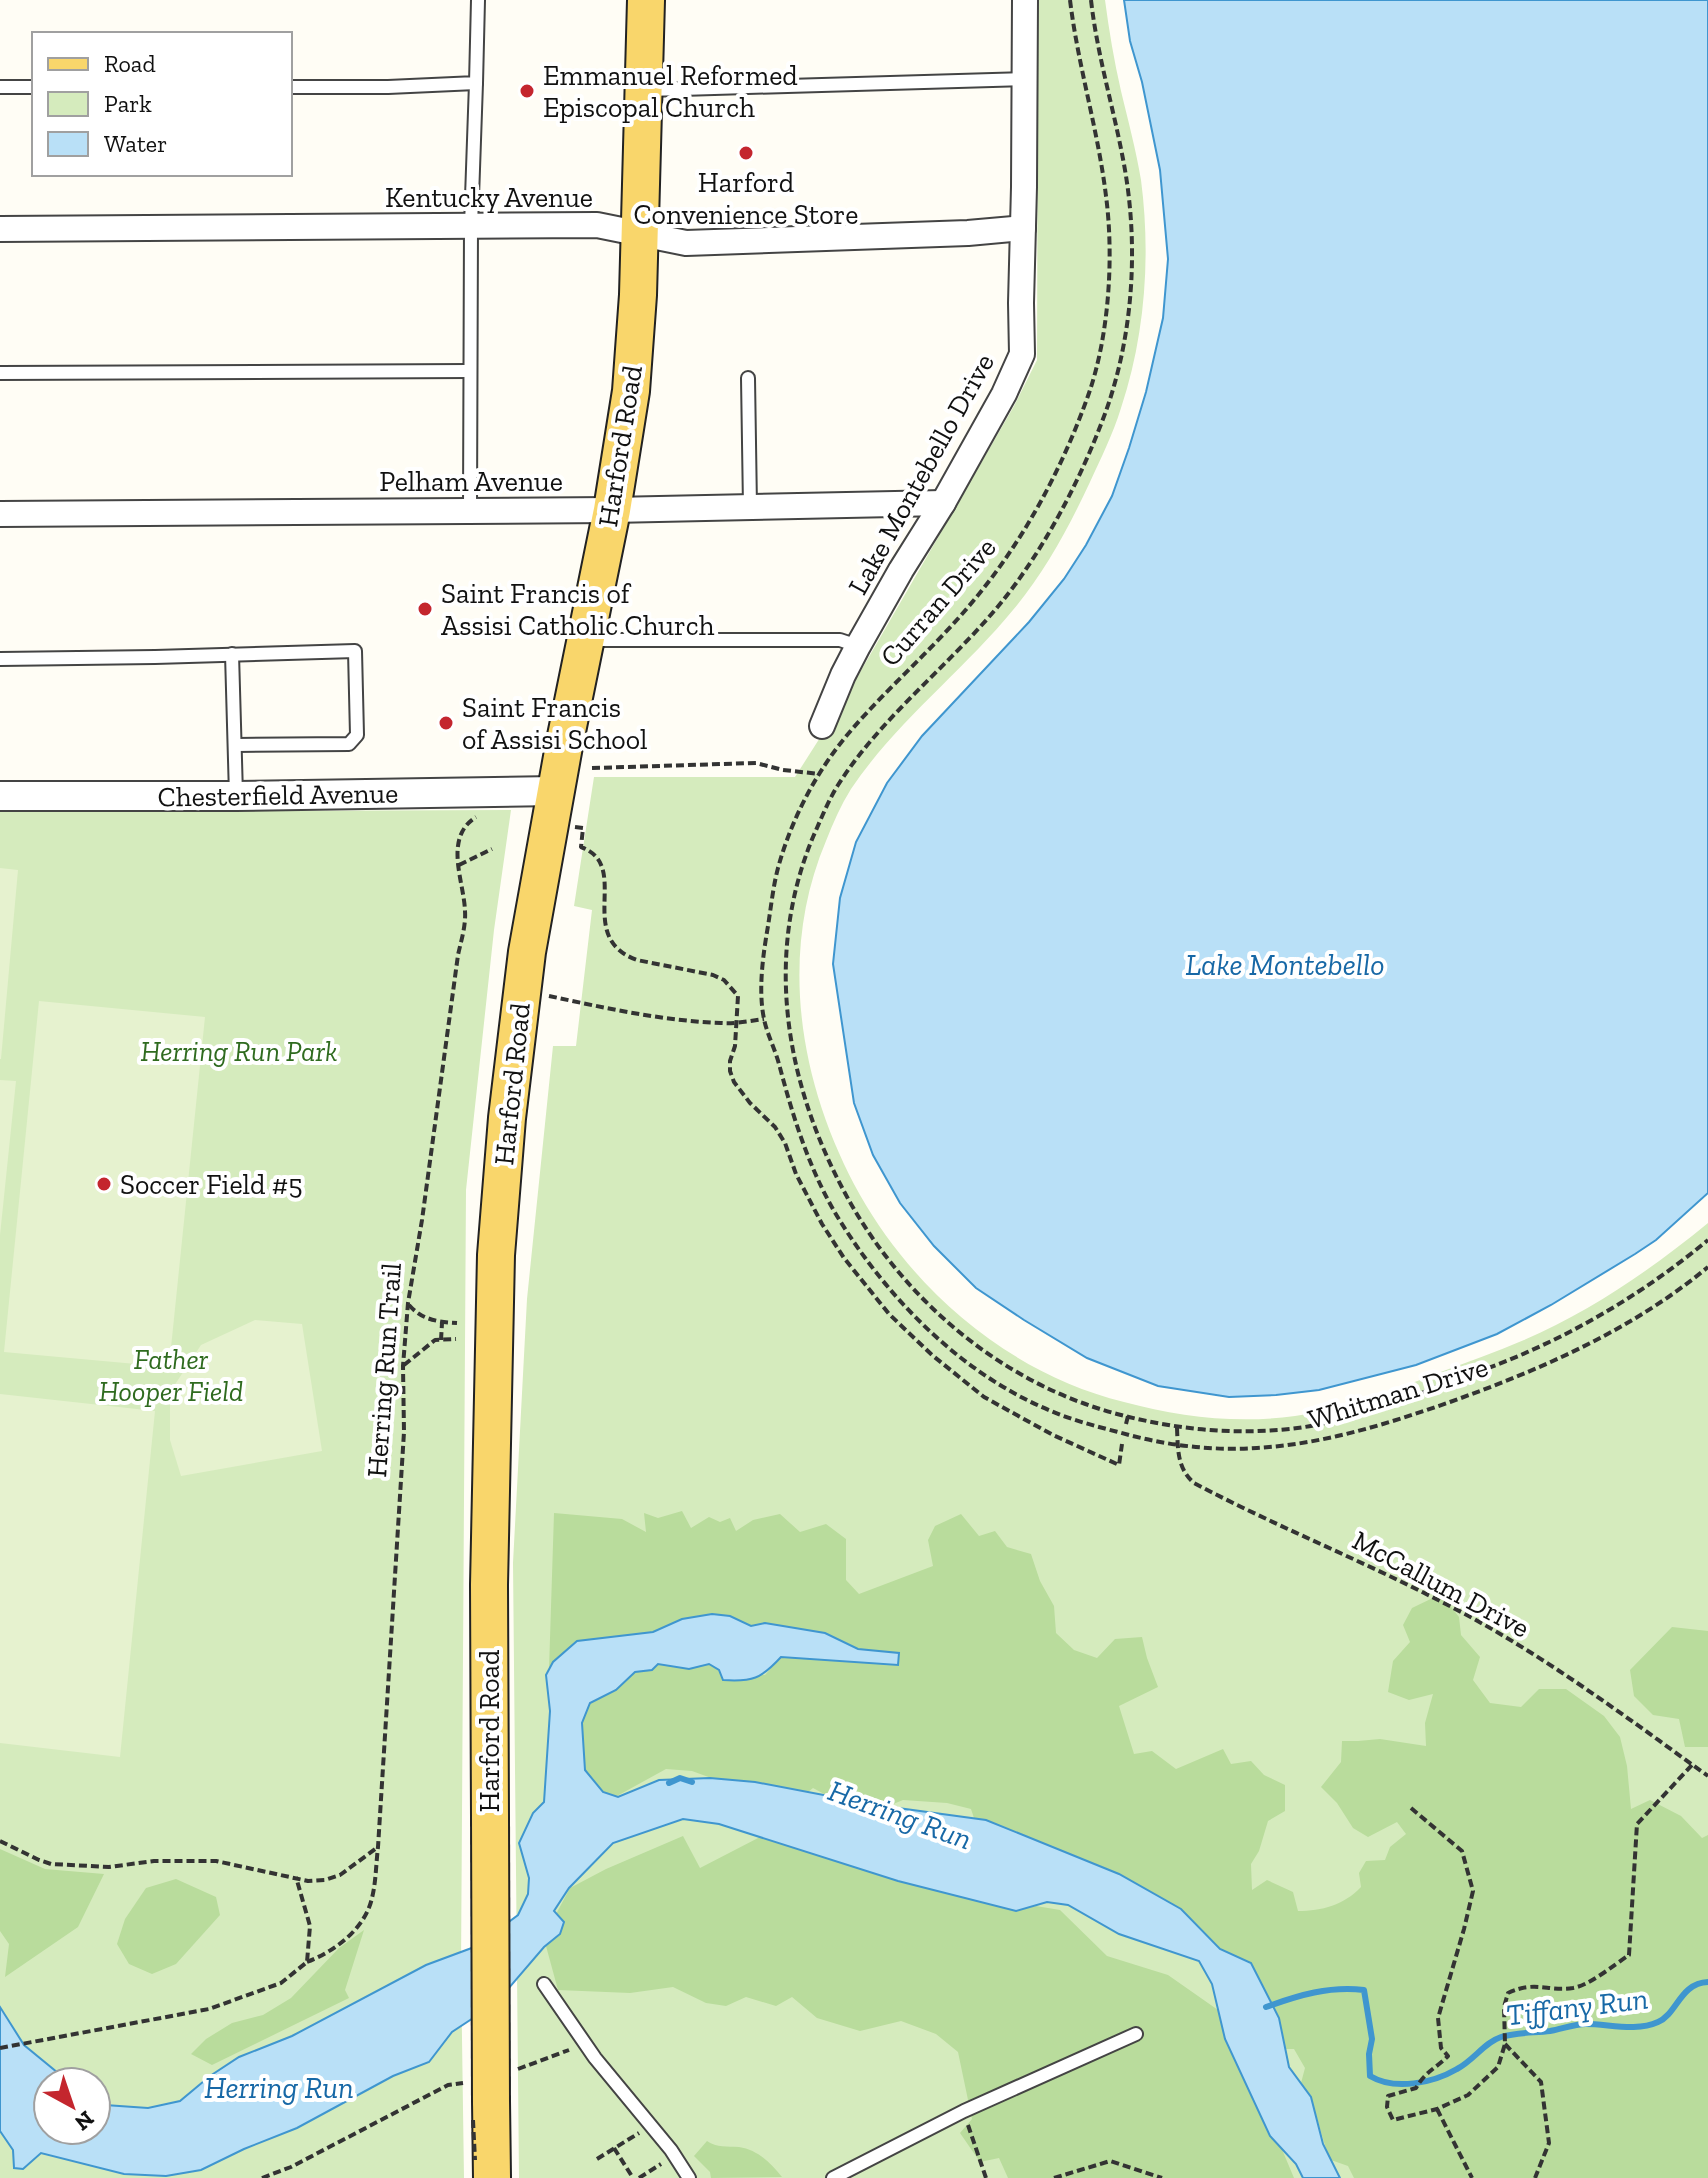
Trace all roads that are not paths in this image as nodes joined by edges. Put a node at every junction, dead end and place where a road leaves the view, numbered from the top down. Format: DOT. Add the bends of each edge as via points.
graph roads {
  1 [pos="478,0"];
  2 [pos="646,0"];
  3 [pos="1025,0"];
  4 [pos="1024,79"];
  5 [pos="476,83"];
  6 [pos="0,87"];
  7 [pos="32,87"];
  8 [pos="292,87"];
  9 [pos="644,90"];
  10 [pos="471,226"];
  11 [pos="1023,228"];
  12 [pos="0,229"];
  13 [pos="640,235"];
  14 [pos="470,371"];
  15 [pos="0,373"];
  16 [pos="748,378"];
  17 [pos="943,503"];
  18 [pos="750,507"];
  19 [pos="612,510"];
  20 [pos="470,511"];
  21 [pos="0,514"];
  22 [pos="585,640"];
  23 [pos="858,646"];
  24 [pos="232,654"];
  25 [pos="0,659"];
  26 [pos="822,726"];
  27 [pos="236,745"];
  28 [pos="555,791"];
  29 [pos="0,796"];
  30 [pos="236,796"];
  31 [pos="544,1984"];
  32 [pos="1136,2034"];
  33 [pos="491,2169"];
  34 [pos="689,2178"];
  35 [pos="833,2178"];
  1 -- 5 [label="lane"];
  2 -- 9 [label="main road, Harford Road"];
  3 -- 4 [label="street, Lake Montebello Drive"];
  4 -- 9 [label="lane"];
  4 -- 11 [label="street, Lake Montebello Drive"];
  5 -- 8 [label="lane"];
  5 -- 10 [label="lane"];
  6 -- 7 [label="lane"];
  9 -- 13 [label="main road, Harford Road"];
  10 -- 12 [label="street, Kentucky Avenue"];
  10 -- 13 [label="street, Kentucky Avenue" via="597,225"];
  10 -- 14 [label="lane"];
  11 -- 13 [label="street, Kentucky Avenue" via="686,243"];
  11 -- 17 [label="street, Lake Montebello Drive" via="1022,354"];
  13 -- 19 [label="main road, Harford Road" via="631,391"];
  14 -- 15 [label="lane"];
  14 -- 20 [label="lane"];
  16 -- 18 [label="lane"];
  17 -- 18 [label="street, Pelham Avenue"];
  17 -- 23 [label="street, Lake Montebello Drive"];
  18 -- 19 [label="street, Pelham Avenue"];
  19 -- 20 [label="street, Pelham Avenue"];
  19 -- 22 [label="main road, Harford Road"];
  20 -- 21 [label="street, Pelham Avenue"];
  22 -- 23 [label="lane" via="840,640"];
  22 -- 28 [label="main road, Harford Road"];
  23 -- 26 [label="street, Lake Montebello Drive"];
  24 -- 25 [label="lane"];
  24 -- 27 [label="lane"];
  24 -- 27 [label="lane" via="355,651 357,735 349,744"];
  27 -- 30 [label="lane"];
  28 -- 30 [label="street, Chesterfield Avenue"];
  28 -- 33 [label="main road, Harford Road, bridge" via="522,990 496,1255 489,1585"];
  29 -- 30 [label="street, Chesterfield Avenue"];
  31 -- 34 [label="lane"];
  32 -- 35 [label="lane" via="964,2111"];
}
